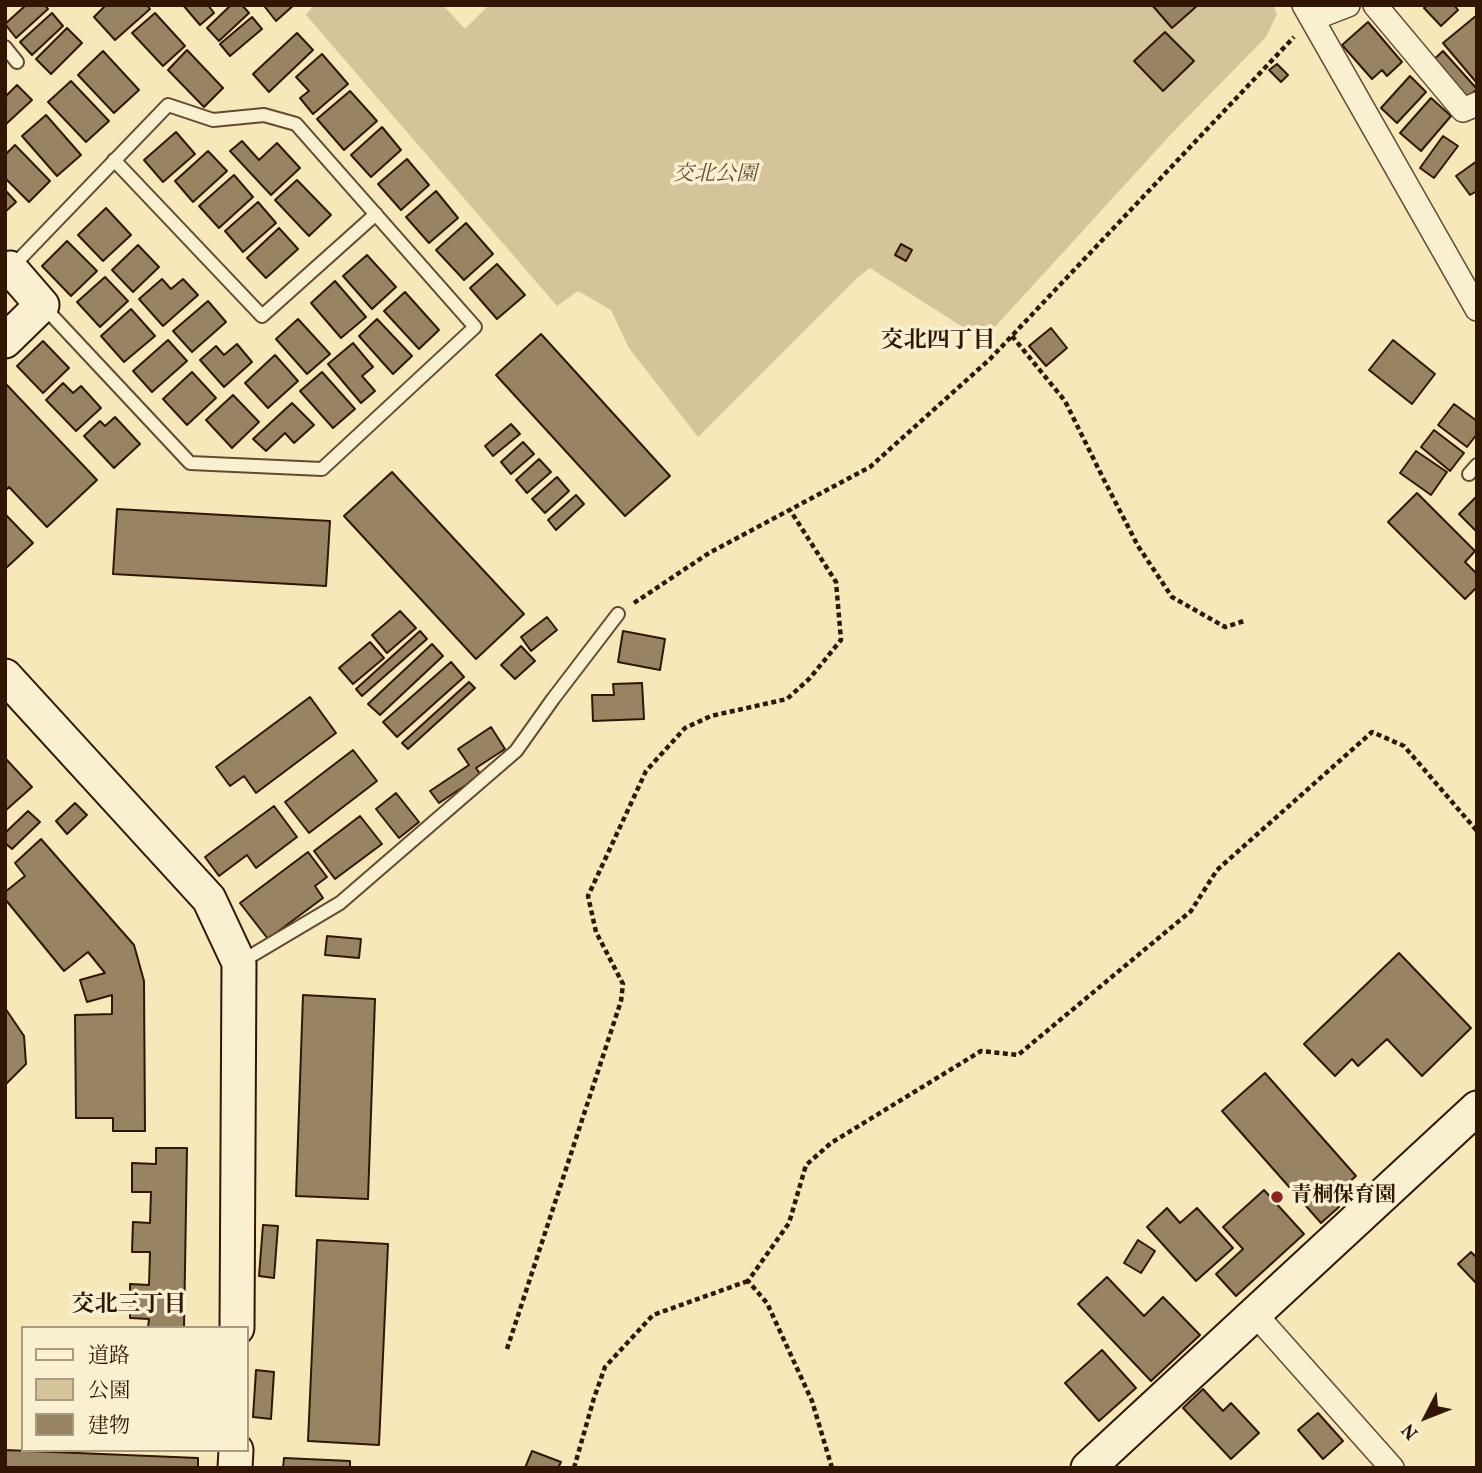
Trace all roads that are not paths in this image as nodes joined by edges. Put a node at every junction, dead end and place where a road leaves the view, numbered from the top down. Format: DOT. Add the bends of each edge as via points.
graph roads {
  1 [pos="1349,5"];
  2 [pos="1376,5"];
  3 [pos="1308,12"];
  4 [pos="5,47"];
  5 [pos="17,62"];
  6 [pos="1477,104"];
  7 [pos="114,160"];
  8 [pos="376,214"];
  9 [pos="8,265"];
  10 [pos="41,305"];
  11 [pos="1477,309"];
  12 [pos="5,341"];
  13 [pos="618,614"];
  14 [pos="5,676"];
  15 [pos="239,964"];
  16 [pos="1477,1108"];
  17 [pos="1255,1314"];
  18 [pos="237,1326"];
  19 [pos="1088,1468"];
  20 [pos="1392,1468"];
  1 -- 3 [label="street"];
  2 -- 6 [label="street" via="1463,110"];
  3 -- 11 [label="street"];
  4 -- 5 [label="lane"];
  7 -- 8 [label="lane" via="168,105 213,120 264,116 296,124"];
  7 -- 8 [label="lane" via="262,316"];
  7 -- 9 [label="lane"];
  8 -- 10 [label="lane" via="475,327 322,469 190,463"];
  9 -- 10 [label="street"];
  10 -- 12 [label="street"];
  13 -- 15 [label="lane" via="516,751 340,903"];
  14 -- 15 [label="street" via="209,899"];
  15 -- 18 [label="street"];
  16 -- 17 [label="street"];
  17 -- 19 [label="street"];
  17 -- 20 [label="street"];
}
